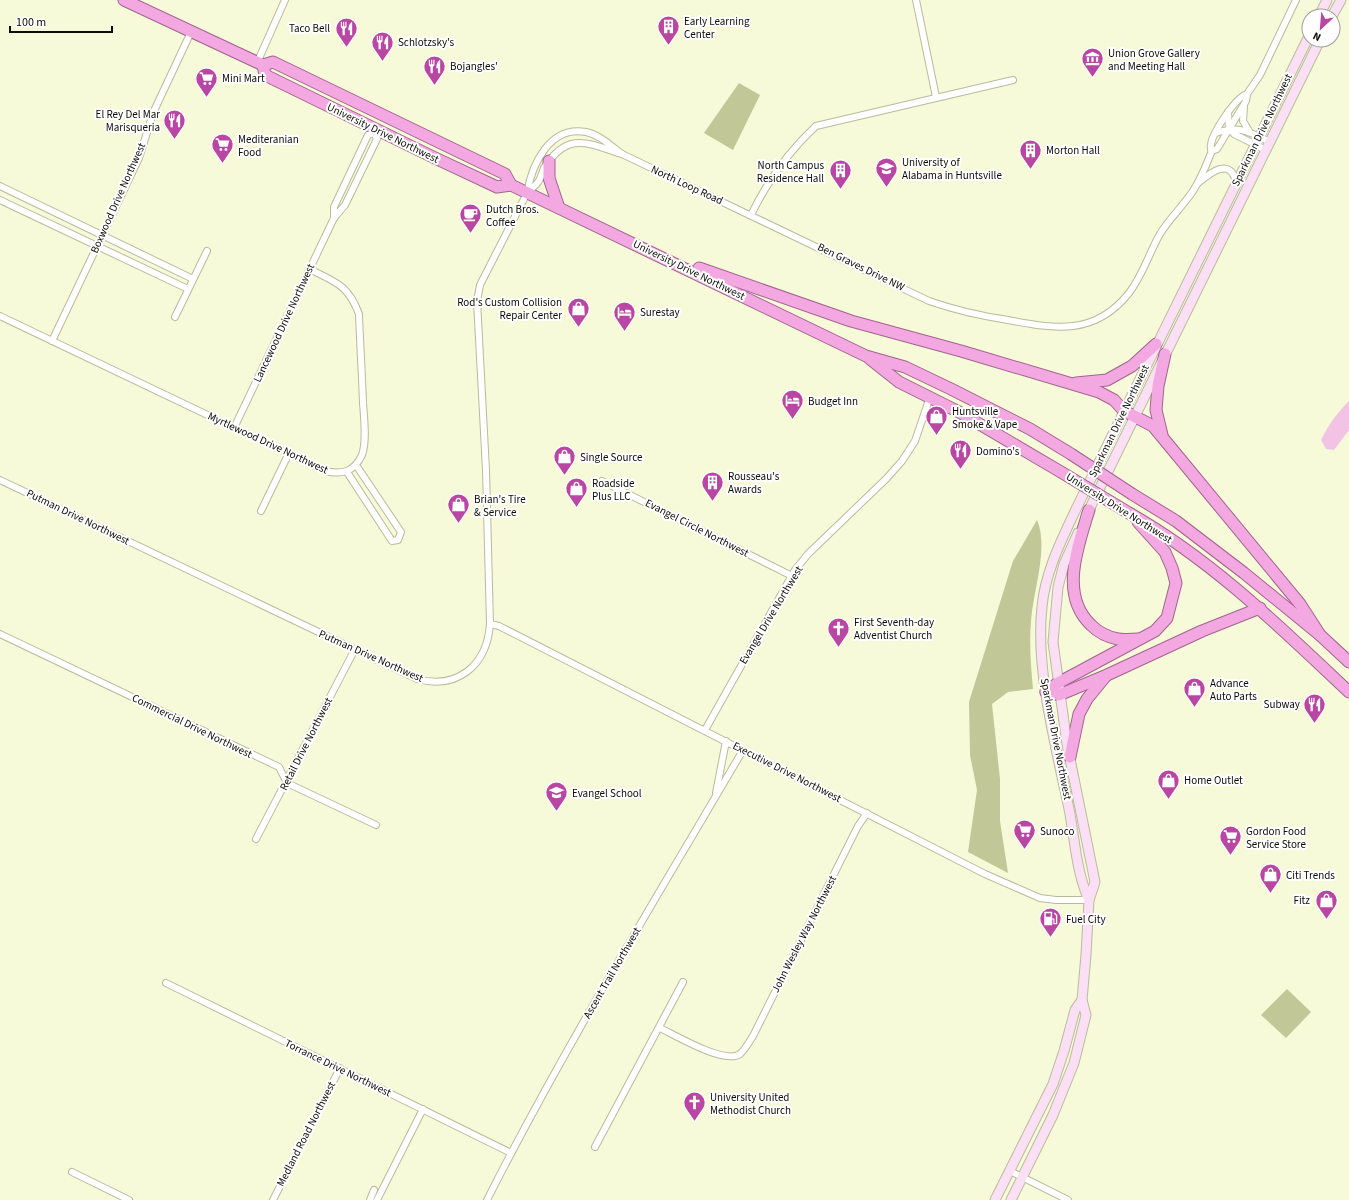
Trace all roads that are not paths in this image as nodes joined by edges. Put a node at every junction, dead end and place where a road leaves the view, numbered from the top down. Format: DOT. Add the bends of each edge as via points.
graph roads {
  1 [pos="284,0"];
  2 [pos="916,0"];
  3 [pos="1296,0"];
  4 [pos="131,2"];
  5 [pos="191,32"];
  6 [pos="1303,48"];
  7 [pos="1316,48"];
  8 [pos="260,64"];
  9 [pos="1013,80"];
  10 [pos="1247,94"];
  11 [pos="936,97"];
  12 [pos="1244,105"];
  13 [pos="1228,112"];
  14 [pos="380,114"];
  15 [pos="354,119"];
  16 [pos="404,126"];
  17 [pos="1229,129"];
  18 [pos="1249,131"];
  19 [pos="375,132"];
  20 [pos="1216,133"];
  21 [pos="1257,140"];
  22 [pos="1268,146"];
  23 [pos="1212,151"];
  24 [pos="622,154"];
  25 [pos="549,161"];
  26 [pos="1236,183"];
  27 [pos="511,185"];
  28 [pos="1197,185"];
  29 [pos="0,186"];
  30 [pos="526,193"];
  31 [pos="0,200"];
  32 [pos="559,208"];
  33 [pos="751,215"];
  34 [pos="334,218"];
  35 [pos="102,235"];
  36 [pos="633,244"];
  37 [pos="97,246"];
  38 [pos="206,251"];
  39 [pos="309,269"];
  40 [pos="193,279"];
  41 [pos="188,289"];
  42 [pos="0,316"];
  43 [pos="175,317"];
  44 [pos="52,341"];
  45 [pos="1156,344"];
  46 [pos="1165,354"];
  47 [pos="866,356"];
  48 [pos="1072,384"];
  49 [pos="930,397"];
  50 [pos="955,409"];
  51 [pos="1124,411"];
  52 [pos="1136,417"];
  53 [pos="924,418"];
  54 [pos="1020,424"];
  55 [pos="234,428"];
  56 [pos="1163,438"];
  57 [pos="289,453"];
  58 [pos="356,465"];
  59 [pos="347,472"];
  60 [pos="0,480"];
  61 [pos="602,481"];
  62 [pos="1089,510"];
  63 [pos="261,511"];
  64 [pos="1129,513"];
  65 [pos="792,576"];
  66 [pos="1260,608"];
  67 [pos="490,624"];
  68 [pos="0,634"];
  69 [pos="1320,635"];
  70 [pos="1140,639"];
  71 [pos="354,649"];
  72 [pos="1349,662"];
  73 [pos="1107,675"];
  74 [pos="1058,683"];
  75 [pos="1046,692"];
  76 [pos="1349,692"];
  77 [pos="1059,695"];
  78 [pos="705,730"];
  79 [pos="726,741"];
  80 [pos="743,750"];
  81 [pos="1070,757"];
  82 [pos="287,783"];
  83 [pos="716,796"];
  84 [pos="867,813"];
  85 [pos="376,825"];
  86 [pos="256,839"];
  87 [pos="1089,900"];
  88 [pos="683,982"];
  89 [pos="166,983"];
  90 [pos="1082,1000"];
  91 [pos="660,1028"];
  92 [pos="340,1068"];
  93 [pos="422,1109"];
  94 [pos="595,1147"];
  95 [pos="511,1153"];
  96 [pos="1010,1171"];
  97 [pos="72,1172"];
  98 [pos="1023,1178"];
  99 [pos="374,1190"];
  100 [pos="129,1200"];
  101 [pos="273,1200"];
  102 [pos="370,1200"];
  103 [pos="376,1200"];
  104 [pos="487,1200"];
  105 [pos="996,1200"];
  106 [pos="1011,1200"];
  107 [pos="1068,1200"];
  1 -- 8 [label="street"];
  2 -- 11 [label="street"];
  3 -- 10 [label="street, Ben Graves Drive NW" via="1260,75"];
  4 -- 5 [label="highway, University Drive Northwest"];
  5 -- 8 [label="highway, University Drive Northwest"];
  5 -- 35 [label="street, Boxwood Drive Northwest" via="153,113 139,158"];
  6 -- 21 [label="main road, Sparkman Drive Northwest"];
  7 -- 22 [label="main road, Sparkman Drive Northwest"];
  8 -- 14 [label="highway, University Drive Northwest" via="273,62"];
  8 -- 15 [label="highway, University Drive Northwest" via="265,75"];
  9 -- 11 [label="street"];
  10 -- 12 [label="street, Ben Graves Drive NW"];
  10 -- 13 [label="street, Ben Graves Drive NW" via="1241,96"];
  11 -- 33 [label="street" via="816,126 796,144 762,193"];
  12 -- 17 [label="street, Ben Graves Drive NW"];
  12 -- 18 [label="street" via="1243,122"];
  13 -- 17 [label="street"];
  13 -- 20 [label="street, Ben Graves Drive NW"];
  14 -- 15 [label="highway" via="376,119 365,116"];
  14 -- 16 [label="highway, University Drive Northwest"];
  15 -- 19 [label="highway, University Drive Northwest"];
  16 -- 19 [label="highway" via="395,129 381,125"];
  16 -- 27 [label="highway, University Drive Northwest" via="505,174"];
  17 -- 18 [label="street"];
  17 -- 20 [label="street"];
  17 -- 21 [label="street" via="1234,134"];
  17 -- 23 [label="street, Ben Graves Drive NW" via="1218,149"];
  18 -- 21 [label="street"];
  19 -- 27 [label="highway, University Drive Northwest" via="497,187"];
  19 -- 34 [label="street, Lancewood Drive Northwest" via="377,139 345,205"];
  19 -- 34 [label="street, Lancewood Drive Northwest" via="368,135 334,207"];
  20 -- 23 [label="street, Ben Graves Drive NW" via="1210,145"];
  21 -- 22 [label="street"];
  21 -- 26 [label="main road, Sparkman Drive Northwest"];
  22 -- 46 [label="main road, Sparkman Drive Northwest"];
  23 -- 28 [label="street, Ben Graves Drive NW"];
  24 -- 25 [label="street, North Loop Road" via="576,143 555,152"];
  24 -- 30 [label="street, North Loop Road" via="599,137 586,132 572,131 558,136 546,145 530,178"];
  24 -- 33 [label="street, North Loop Road"];
  25 -- 30 [label="street, North Loop Road" via="538,183"];
  25 -- 32 [label="highway" via="549,178"];
  26 -- 28 [label="street" via="1229,171 1220,168 1211,172"];
  26 -- 45 [label="main road, Sparkman Drive Northwest"];
  27 -- 30 [label="highway, University Drive Northwest"];
  28 -- 33 [label="street, Ben Graves Drive NW" via="1159,235 1145,267 1129,293 1115,308 1101,318 1083,325 1062,328 962,312 929,300"];
  29 -- 35 [label="street"];
  30 -- 32 [label="highway, University Drive Northwest"];
  30 -- 67 [label="street, Putman Drive Northwest" via="480,285 477,301 486,470"];
  31 -- 37 [label="street"];
  32 -- 36 [label="highway, University Drive Northwest"];
  34 -- 39 [label="street, Lancewood Drive Northwest"];
  35 -- 37 [label="street, Boxwood Drive Northwest"];
  35 -- 40 [label="street"];
  36 -- 47 [label="highway, University Drive Northwest"];
  36 -- 48 [label="highway" via="834,316"];
  37 -- 41 [label="street"];
  37 -- 44 [label="street, Boxwood Drive Northwest"];
  38 -- 40 [label="street"];
  39 -- 55 [label="street, Lancewood Drive Northwest"];
  39 -- 58 [label="street" via="337,283 352,297 359,314 364,426 362,454"];
  40 -- 41 [label="street"];
  41 -- 43 [label="street"];
  42 -- 44 [label="street, Myrtlewood Drive Northwest"];
  44 -- 55 [label="street, Myrtlewood Drive Northwest"];
  45 -- 48 [label="highway" via="1132,366 1107,380"];
  45 -- 51 [label="main road, Sparkman Drive Northwest"];
  46 -- 52 [label="main road, Sparkman Drive Northwest"];
  46 -- 56 [label="highway" via="1156,410"];
  47 -- 49 [label="highway, University Drive Northwest" via="899,382"];
  47 -- 54 [label="highway, University Drive Northwest" via="905,367"];
  48 -- 51 [label="highway" via="1099,392 1114,400"];
  49 -- 50 [label="highway, University Drive Northwest"];
  49 -- 53 [label="street, Evangel Drive Northwest"];
  49 -- 54 [label="highway" via="943,393 1001,421"];
  50 -- 53 [label="street" via="933,411"];
  50 -- 64 [label="highway, University Drive Northwest, bridge"];
  51 -- 52 [label="highway"];
  51 -- 75 [label="main road, Sparkman Drive Northwest" via="1060,542 1049,573 1042,607 1041,646"];
  52 -- 56 [label="highway" via="1153,426"];
  52 -- 62 [label="main road, Sparkman Drive Northwest"];
  53 -- 65 [label="street, Evangel Drive Northwest" via="902,461 808,554"];
  54 -- 69 [label="highway, University Drive Northwest, bridge" via="1176,521"];
  55 -- 57 [label="street, Myrtlewood Drive Northwest"];
  56 -- 69 [label="highway" via="1300,604"];
  57 -- 59 [label="street, Myrtlewood Drive Northwest" via="325,471 337,474"];
  57 -- 63 [label="street"];
  58 -- 59 [label="street"];
  58 -- 59 [label="street" via="401,532 398,540 392,540"];
  60 -- 71 [label="street, Putman Drive Northwest"];
  61 -- 65 [label="street, Evangel Circle Northwest"];
  62 -- 70 [label="highway" via="1074,571 1074,590 1078,606 1086,621 1100,633 1118,639"];
  62 -- 74 [label="main road, Sparkman Drive Northwest" via="1064,564 1058,587 1053,642"];
  64 -- 66 [label="highway, University Drive Northwest" via="1192,554"];
  64 -- 70 [label="highway" via="1165,552 1176,583 1167,618 1155,632"];
  65 -- 78 [label="street, Evangel Drive Northwest"];
  66 -- 73 [label="highway" via="1202,631"];
  66 -- 76 [label="highway, University Drive Northwest"];
  67 -- 71 [label="street, Putman Drive Northwest" via="488,642 481,658 471,670 446,681 417,679"];
  67 -- 78 [label="street, Executive Drive Northwest" via="500,626"];
  68 -- 82 [label="street, Commercial Drive Northwest" via="279,768"];
  69 -- 72 [label="highway, University Drive Northwest"];
  70 -- 74 [label="highway"];
  71 -- 82 [label="street, Retail Drive Northwest"];
  73 -- 77 [label="highway"];
  73 -- 81 [label="highway" via="1087,699 1079,714"];
  74 -- 75 [label="highway"];
  74 -- 77 [label="main road, Sparkman Drive Northwest"];
  75 -- 77 [label="highway"];
  75 -- 87 [label="main road, Sparkman Drive Northwest" via="1075,837 1081,882"];
  77 -- 81 [label="main road, Sparkman Drive Northwest"];
  78 -- 79 [label="street, Executive Drive Northwest"];
  79 -- 80 [label="street, Executive Drive Northwest"];
  79 -- 83 [label="street"];
  80 -- 83 [label="street, Ascent Trail Northwest"];
  80 -- 84 [label="street, Executive Drive Northwest"];
  81 -- 87 [label="main road, Sparkman Drive Northwest" via="1095,882"];
  82 -- 85 [label="street"];
  82 -- 86 [label="street, Retail Drive Northwest"];
  83 -- 95 [label="street, Ascent Trail Northwest"];
  84 -- 87 [label="street, Executive Drive Northwest" via="985,874 1040,898"];
  84 -- 91 [label="street, John Wesley Way Northwest" via="858,826 753,1036 739,1054 728,1057"];
  87 -- 90 [label="main road, Sparkman Drive Northwest"];
  88 -- 91 [label="street"];
  89 -- 92 [label="street, Torrance Drive Northwest"];
  90 -- 96 [label="main road, Sparkman Drive Northwest" via="1075,1010 1053,1084"];
  90 -- 98 [label="main road, Sparkman Drive Northwest" via="1086,1015 1074,1063"];
  91 -- 94 [label="street"];
  92 -- 93 [label="street, Torrance Drive Northwest"];
  92 -- 101 [label="street, Medland Road Northwest"];
  93 -- 95 [label="street, Torrance Drive Northwest"];
  93 -- 103 [label="street"];
  95 -- 104 [label="street, Ascent Trail Northwest"];
  96 -- 98 [label="street"];
  96 -- 105 [label="main road, Sparkman Drive Northwest"];
  97 -- 100 [label="street"];
  98 -- 106 [label="main road, Sparkman Drive Northwest"];
  98 -- 107 [label="street"];
  99 -- 102 [label="street"];
}
